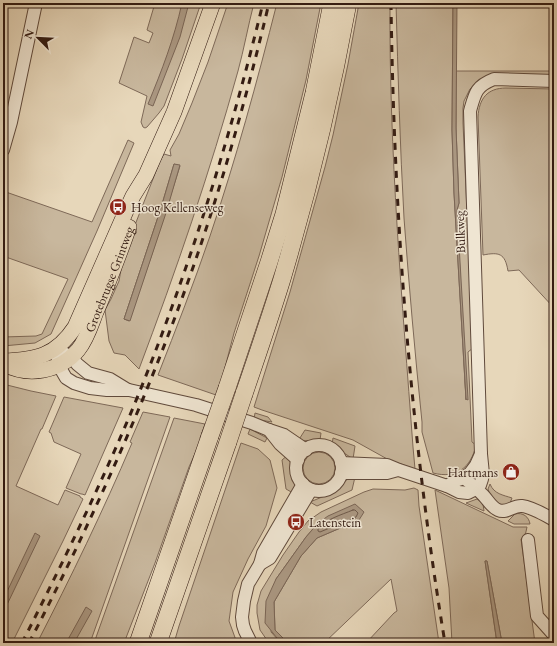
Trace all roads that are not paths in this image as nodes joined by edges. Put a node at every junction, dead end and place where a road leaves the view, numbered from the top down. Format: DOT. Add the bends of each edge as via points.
graph roads {
  1 [pos="36,3"];
  2 [pos="213,3"];
  3 [pos="332,3"];
  4 [pos="348,3"];
  5 [pos="554,81"];
  6 [pos="7,125"];
  7 [pos="3,150"];
  8 [pos="146,175"];
  9 [pos="56,349"];
  10 [pos="72,357"];
  11 [pos="3,362"];
  12 [pos="59,366"];
  13 [pos="128,390"];
  14 [pos="269,430"];
  15 [pos="306,450"];
  16 [pos="481,454"];
  17 [pos="298,460"];
  18 [pos="341,468"];
  19 [pos="399,470"];
  20 [pos="369,474"];
  21 [pos="464,478"];
  22 [pos="447,486"];
  23 [pos="307,487"];
  24 [pos="476,489"];
  25 [pos="554,520"];
  26 [pos="528,540"];
  27 [pos="554,635"];
  28 [pos="138,643"];
  29 [pos="158,643"];
  30 [pos="251,643"];
  1 -- 6 [label="street"];
  2 -- 8 [label="main road, Grotebrugse Grintweg" via="174,112"];
  3 -- 28 [label="highway, bridge" via="314,93 284,214 227,388"];
  4 -- 29 [label="highway, bridge" via="313,168 281,281"];
  5 -- 16 [label="street, Bulkweg" via="494,79 479,87 470,111"];
  6 -- 7 [label="street"];
  8 -- 9 [label="main road, Grotebrugse Grintweg" via="128,206 75,327"];
  8 -- 10 [label="main road, Grotebrugse Grintweg" via="110,279 85,339"];
  9 -- 10 [label="street"];
  9 -- 11 [label="main road" via="35,358"];
  9 -- 12 [label="street"];
  10 -- 12 [label="main road, Grotebrugse Grintweg"];
  10 -- 13 [label="street" via="88,373 110,380"];
  11 -- 12 [label="main road" via="14,368 29,371 43,371"];
  12 -- 13 [label="street" via="66,378 74,384 107,390"];
  13 -- 14 [label="street" via="196,405"];
  14 -- 15 [label="street" via="284,435"];
  14 -- 17 [label="street"];
  15 -- 17 [label="street"];
  15 -- 18 [label="street" via="318,445 329,448 337,454"];
  16 -- 21 [label="street" via="473,469"];
  16 -- 24 [label="street, Bulkweg" via="483,474"];
  17 -- 23 [label="street" via="296,466 299,479"];
  18 -- 20 [label="street"];
  18 -- 23 [label="street" via="338,481 332,487 320,491"];
  19 -- 20 [label="street"];
  19 -- 20 [label="street" via="387,465"];
  19 -- 22 [label="street"];
  21 -- 22 [label="street"];
  21 -- 24 [label="street"];
  22 -- 24 [label="street" via="464,493"];
  23 -- 30 [label="street" via="263,553 260,564 248,584 242,617"];
  24 -- 25 [label="street" via="491,505 502,512 520,506"];
  26 -- 27 [label="street" via="537,616"];
}
